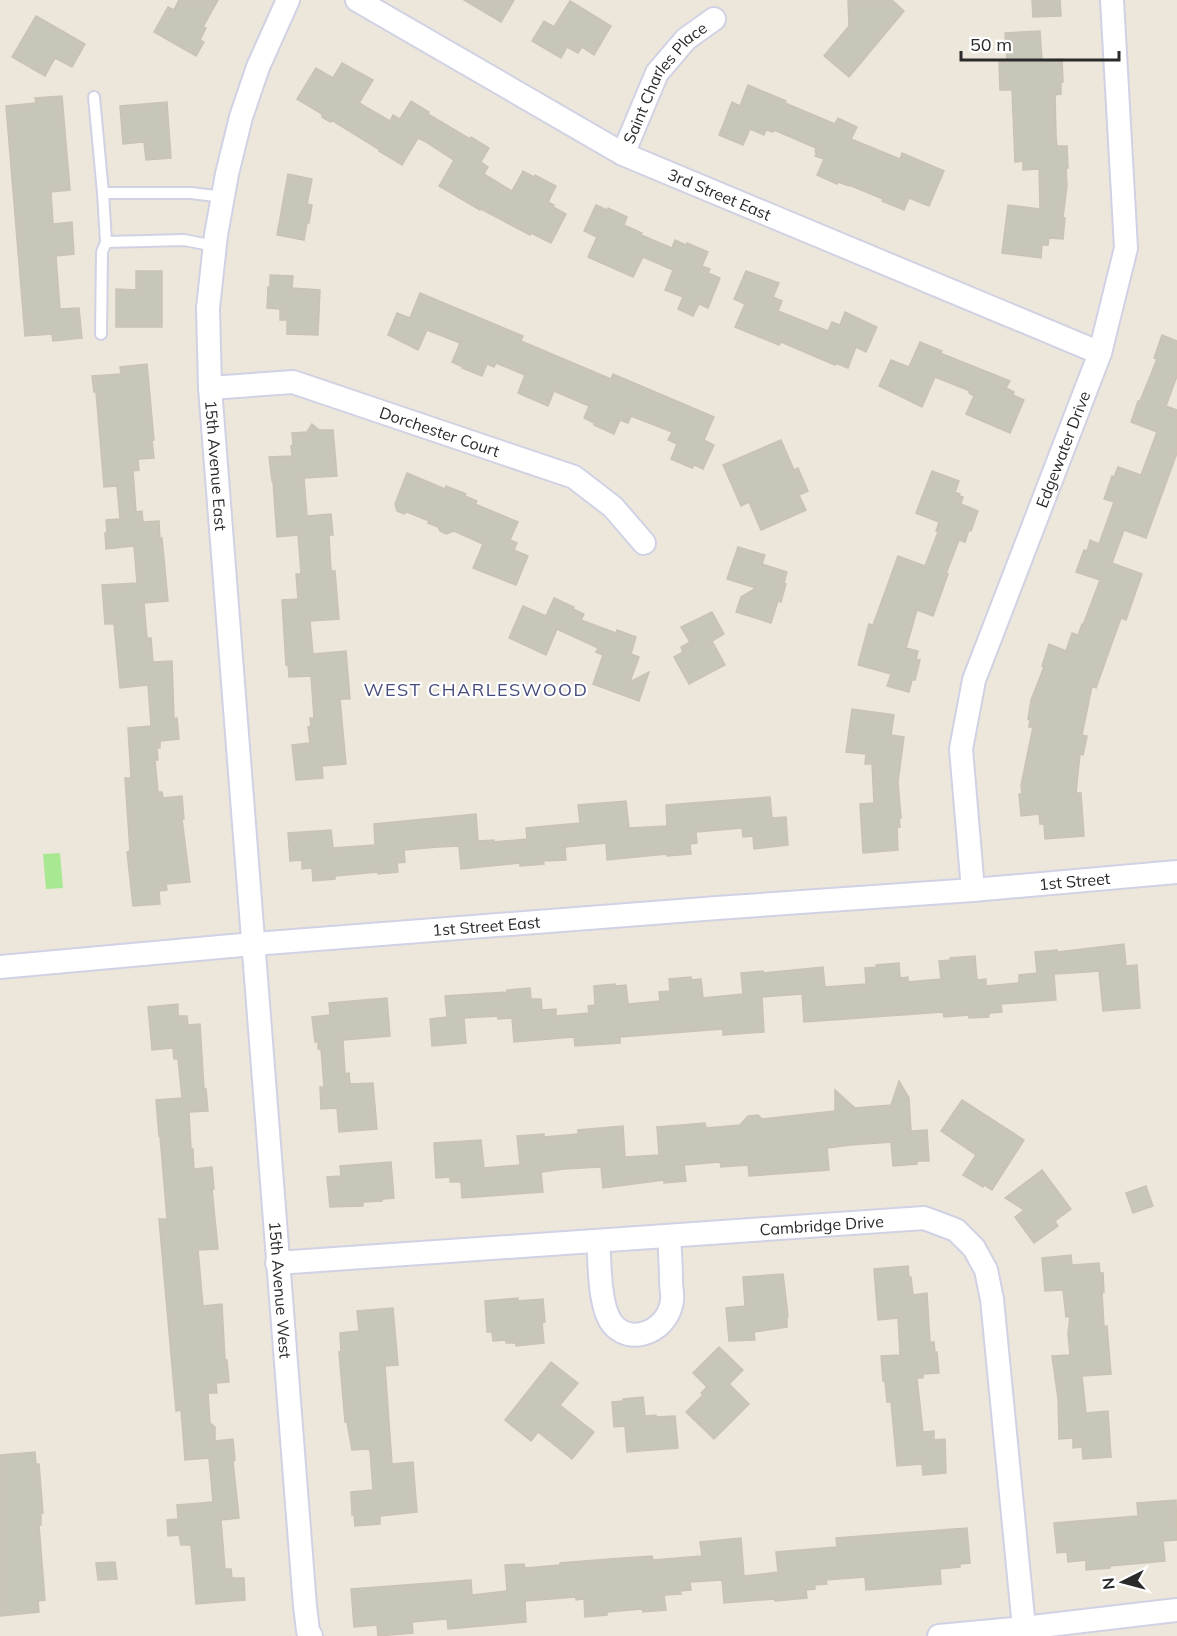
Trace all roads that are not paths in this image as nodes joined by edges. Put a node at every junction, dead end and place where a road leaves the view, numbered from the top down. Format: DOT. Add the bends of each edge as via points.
graph roads {
  1 [pos="288,0"];
  2 [pos="357,0"];
  3 [pos="1112,0"];
  4 [pos="714,19"];
  5 [pos="94,97"];
  6 [pos="623,154"];
  7 [pos="103,193"];
  8 [pos="223,197"];
  9 [pos="106,242"];
  10 [pos="215,246"];
  11 [pos="101,334"];
  12 [pos="1100,353"];
  13 [pos="210,388"];
  14 [pos="644,543"];
  15 [pos="1177,872"];
  16 [pos="973,890"];
  17 [pos="253,944"];
  18 [pos="0,967"];
  19 [pos="669,1236"];
  20 [pos="598,1240"];
  21 [pos="277,1263"];
  22 [pos="1177,1610"];
  23 [pos="1024,1628"];
  24 [pos="311,1636"];
  25 [pos="939,1636"];
  1 -- 8 [label="street, 15th Avenue East" via="258,66 241,117"];
  2 -- 6 [label="street, 3rd Street East"];
  3 -- 12 [label="street, Edgewater Drive" via="1126,248"];
  4 -- 6 [label="street, Saint Charles Place" via="686,39 657,73"];
  5 -- 7 [label="lane"];
  6 -- 12 [label="street, 3rd Street East"];
  7 -- 8 [label="lane"];
  7 -- 9 [label="lane"];
  8 -- 10 [label="street, 15th Avenue East"];
  9 -- 10 [label="lane" via="184,240"];
  9 -- 11 [label="lane" via="102,252"];
  10 -- 13 [label="street, 15th Avenue East" via="208,308"];
  12 -- 16 [label="street, Edgewater Drive" via="974,680 961,749"];
  13 -- 14 [label="street, Dorchester Court" via="292,382 574,477 613,507"];
  13 -- 17 [label="street, 15th Avenue East"];
  15 -- 16 [label="street, 1st Street"];
  16 -- 17 [label="street, 1st Street East"];
  17 -- 18 [label="street, 1st Street East"];
  17 -- 21 [label="street, 15th Avenue West"];
  19 -- 20 [label="street, Cambridge Drive"];
  19 -- 20 [label="street" via="672,1301 666,1320 652,1332 632,1335 616,1329 607,1316"];
  19 -- 23 [label="street, Cambridge Drive" via="924,1218 956,1230 974,1248 986,1270 992,1299"];
  20 -- 21 [label="street, Cambridge Drive"];
  21 -- 24 [label="street, 15th Avenue West" via="305,1606"];
  22 -- 23 [label="street"];
  23 -- 25 [label="street"];
}
